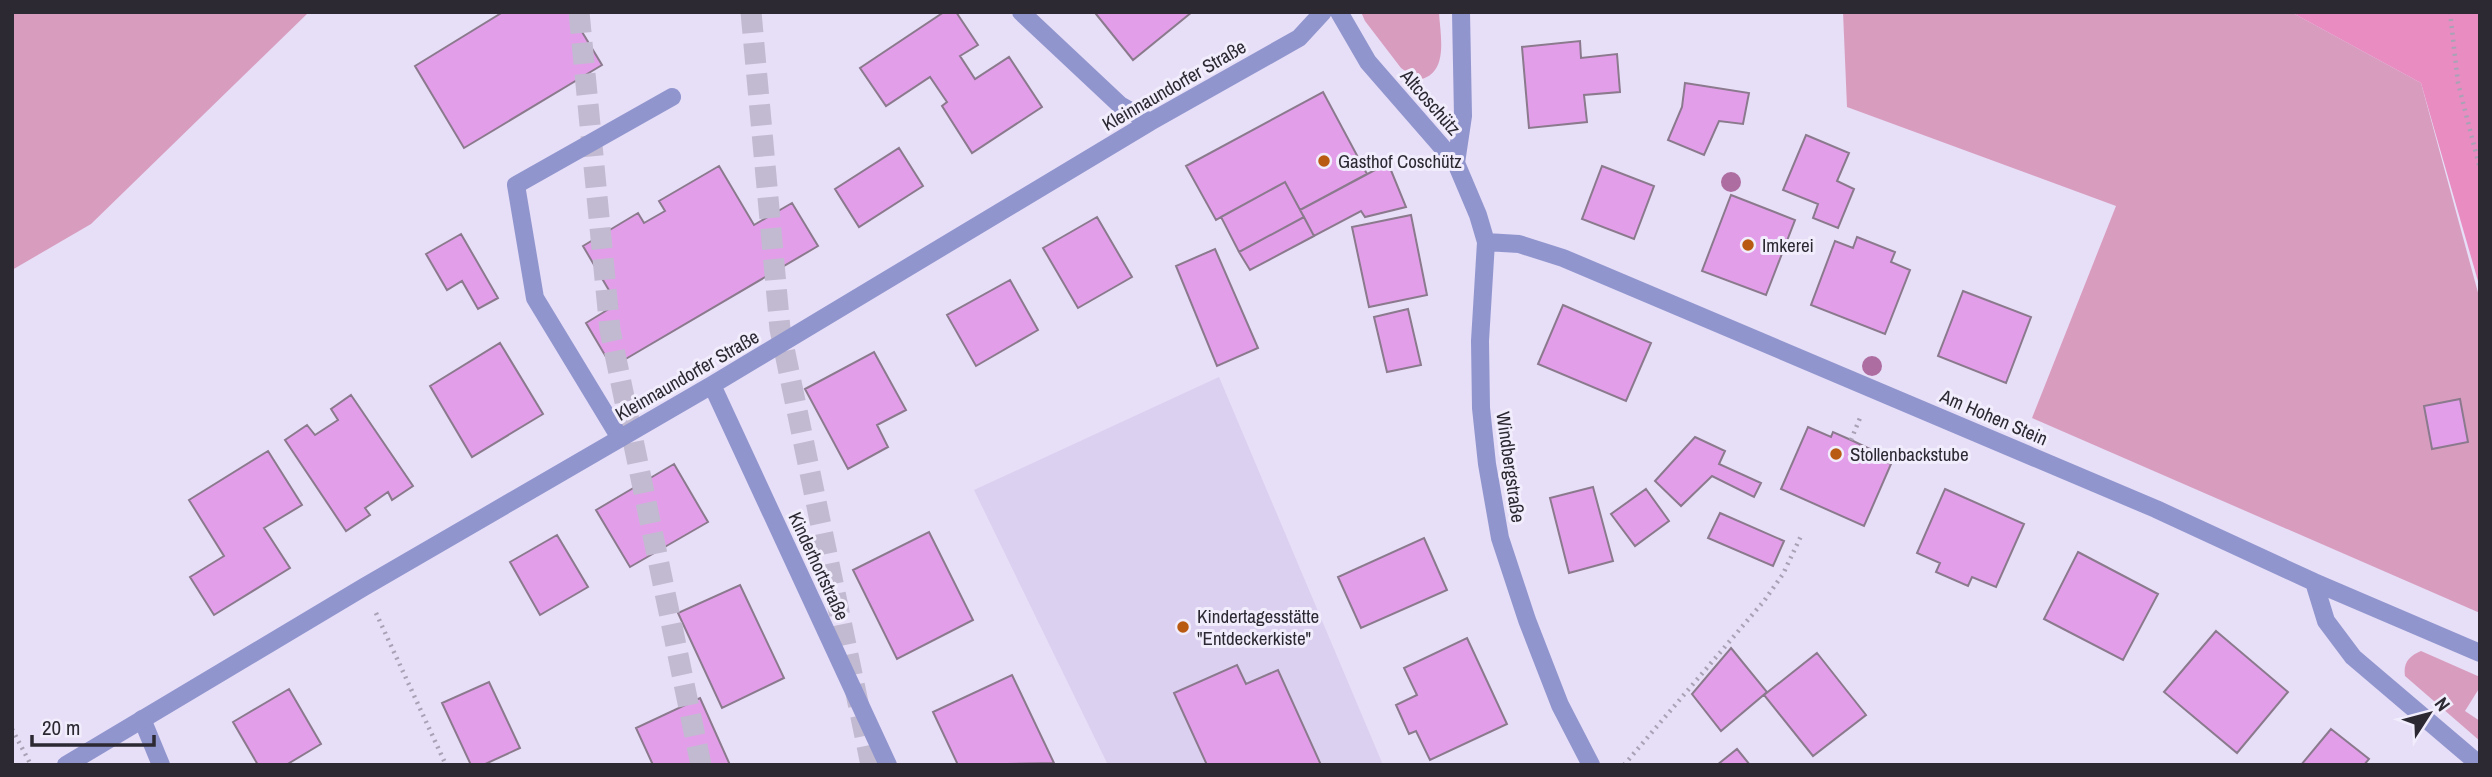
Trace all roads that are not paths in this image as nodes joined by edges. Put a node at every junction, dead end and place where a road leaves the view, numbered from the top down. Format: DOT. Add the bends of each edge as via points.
graph roads {
  1 [pos="1021,12"];
  2 [pos="1323,12"];
  3 [pos="1339,12"];
  4 [pos="1461,12"];
  5 [pos="672,97"];
  6 [pos="1150,122"];
  7 [pos="1457,163"];
  8 [pos="1486,242"];
  9 [pos="712,385"];
  10 [pos="620,438"];
  11 [pos="2314,582"];
  12 [pos="2480,653"];
  13 [pos="142,719"];
  14 [pos="66,765"];
  15 [pos="161,765"];
  16 [pos="888,765"];
  17 [pos="1591,765"];
  18 [pos="2480,765"];
  1 -- 6 [label="street" via="1120,104"];
  2 -- 6 [label="street, Kleinnaundorfer Straße" via="1299,38"];
  3 -- 7 [label="street, Altcoschütz" via="1368,62"];
  4 -- 7 [label="street, Altcoschütz" via="1463,116"];
  5 -- 10 [label="street" via="516,186 535,298"];
  6 -- 9 [label="street, Kleinnaundorfer Straße"];
  7 -- 8 [label="street, Windbergstraße"];
  8 -- 11 [label="street, Am Hohen Stein" via="1519,244 1563,258 2156,509"];
  8 -- 17 [label="street, Windbergstraße" via="1481,408 1500,538 1556,693"];
  9 -- 10 [label="street, Kleinnaundorfer Straße"];
  9 -- 16 [label="street, Kinderhortstraße"];
  10 -- 13 [label="street, Kleinnaundorfer Straße"];
  11 -- 12 [label="street, Am Hohen Stein"];
  11 -- 18 [label="street" via="2326,621 2353,657"];
  13 -- 14 [label="street, Kleinnaundorfer Straße"];
  13 -- 15 [label="street"];
}
